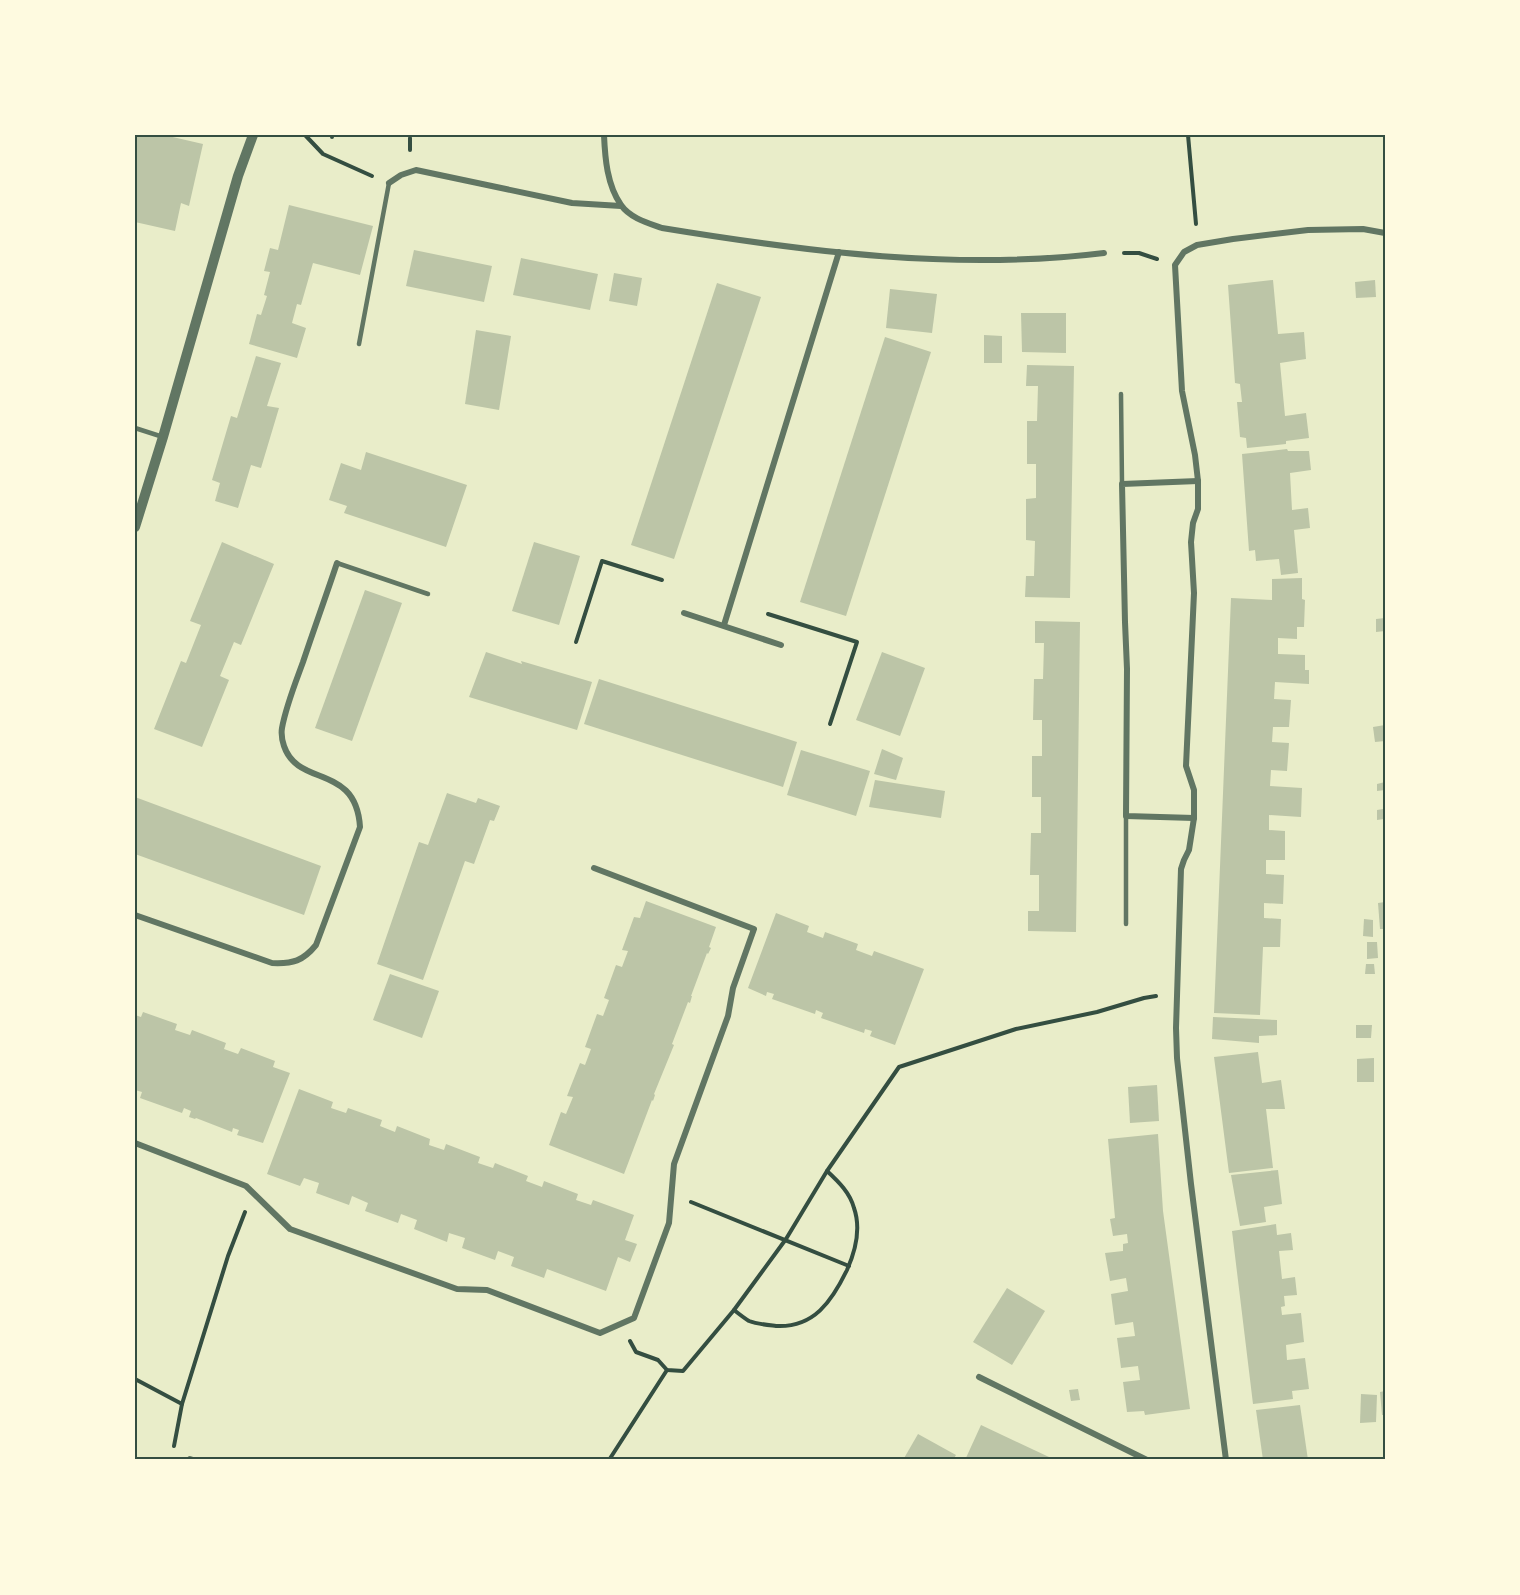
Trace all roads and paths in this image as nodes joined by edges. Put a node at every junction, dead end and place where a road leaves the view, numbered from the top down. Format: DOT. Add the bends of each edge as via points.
graph roads {
  1 [pos="253,135"];
  2 [pos="305,135"];
  3 [pos="604,135"];
  4 [pos="1188,135"];
  5 [pos="410,138"];
  6 [pos="410,154"];
  7 [pos="389,183"];
  8 [pos="621,206"];
  9 [pos="1385,233"];
  10 [pos="1197,245"];
  11 [pos="839,252"];
  12 [pos="1104,253"];
  13 [pos="1175,265"];
  14 [pos="359,344"];
  15 [pos="1121,394"];
  16 [pos="135,428"];
  17 [pos="163,437"];
  18 [pos="1198,481"];
  19 [pos="1122,484"];
  20 [pos="135,527"];
  21 [pos="337,563"];
  22 [pos="662,580"];
  23 [pos="428,594"];
  24 [pos="684,613"];
  25 [pos="768,614"];
  26 [pos="724,625"];
  27 [pos="576,642"];
  28 [pos="781,645"];
  29 [pos="831,724"];
  30 [pos="1126,816"];
  31 [pos="1194,818"];
  32 [pos="594,868"];
  33 [pos="135,915"];
  34 [pos="1126,924"];
  35 [pos="1157,996"];
  36 [pos="135,1143"];
  37 [pos="827,1171"];
  38 [pos="253,1192"];
  39 [pos="673,1195"];
  40 [pos="786,1239"];
  41 [pos="849,1266"];
  42 [pos="734,1310"];
  43 [pos="621,1323"];
  44 [pos="667,1370"];
  45 [pos="979,1377"];
  46 [pos="135,1379"];
  47 [pos="182,1404"];
  48 [pos="192,1459"];
  49 [pos="609,1460"];
  50 [pos="1147,1460"];
  51 [pos="1226,1460"];
  1 -- 17 [label="street"];
  2 -- 7 [label="path" via="323,154"];
  3 -- 8 [label="street" via="607,168"];
  4 -- 10 [label="path"];
  5 -- 6 [label="path"];
  7 -- 8 [label="street" via="416,170 572,203"];
  7 -- 14 [label="lane"];
  8 -- 11 [label="street" via="662,228"];
  9 -- 10 [label="street" via="1363,229 1308,230"];
  10 -- 13 [label="street" via="1184,252"];
  11 -- 12 [label="street" via="975,261"];
  11 -- 26 [label="street"];
  12 -- 13 [label="path" via="1139,253"];
  13 -- 18 [label="street" via="1182,391"];
  15 -- 19 [label="lane"];
  16 -- 17 [label="lane"];
  17 -- 20 [label="street"];
  18 -- 19 [label="street"];
  18 -- 31 [label="street" via="1198,509 1191,542 1194,593 1186,766 1194,790"];
  19 -- 30 [label="street"];
  21 -- 23 [label="lane"];
  21 -- 33 [label="street" via="281,736 296,764 343,787 359,815 360,827 316,945 297,961 272,963"];
  22 -- 27 [label="path" via="602,561"];
  24 -- 26 [label="street"];
  25 -- 29 [label="path" via="857,642"];
  26 -- 28 [label="street"];
  30 -- 31 [label="street"];
  30 -- 34 [label="lane"];
  31 -- 51 [label="street" via="1189,850 1181,869 1177,1058"];
  32 -- 39 [label="street" via="754,929 733,988 729,1016 674,1164"];
  35 -- 37 [label="path" via="1016,1029 898,1067"];
  36 -- 38 [label="street"];
  37 -- 40 [label="path"];
  37 -- 41 [label="path" via="855,1208 857,1236"];
  38 -- 43 [label="street" via="290,1229 457,1289 487,1290 600,1333"];
  38 -- 47 [label="path" via="228,1256"];
  39 -- 40 [label="path"];
  39 -- 43 [label="street" via="669,1223 634,1318"];
  40 -- 41 [label="path"];
  40 -- 42 [label="path"];
  41 -- 42 [label="path" via="827,1304 801,1323 768,1325 750,1321"];
  42 -- 44 [label="path" via="683,1371"];
  43 -- 44 [label="path" via="636,1352 658,1360"];
  44 -- 49 [label="path"];
  45 -- 50 [label="street"];
  46 -- 47 [label="path"];
  47 -- 48 [label="path" via="174,1446"];
}
